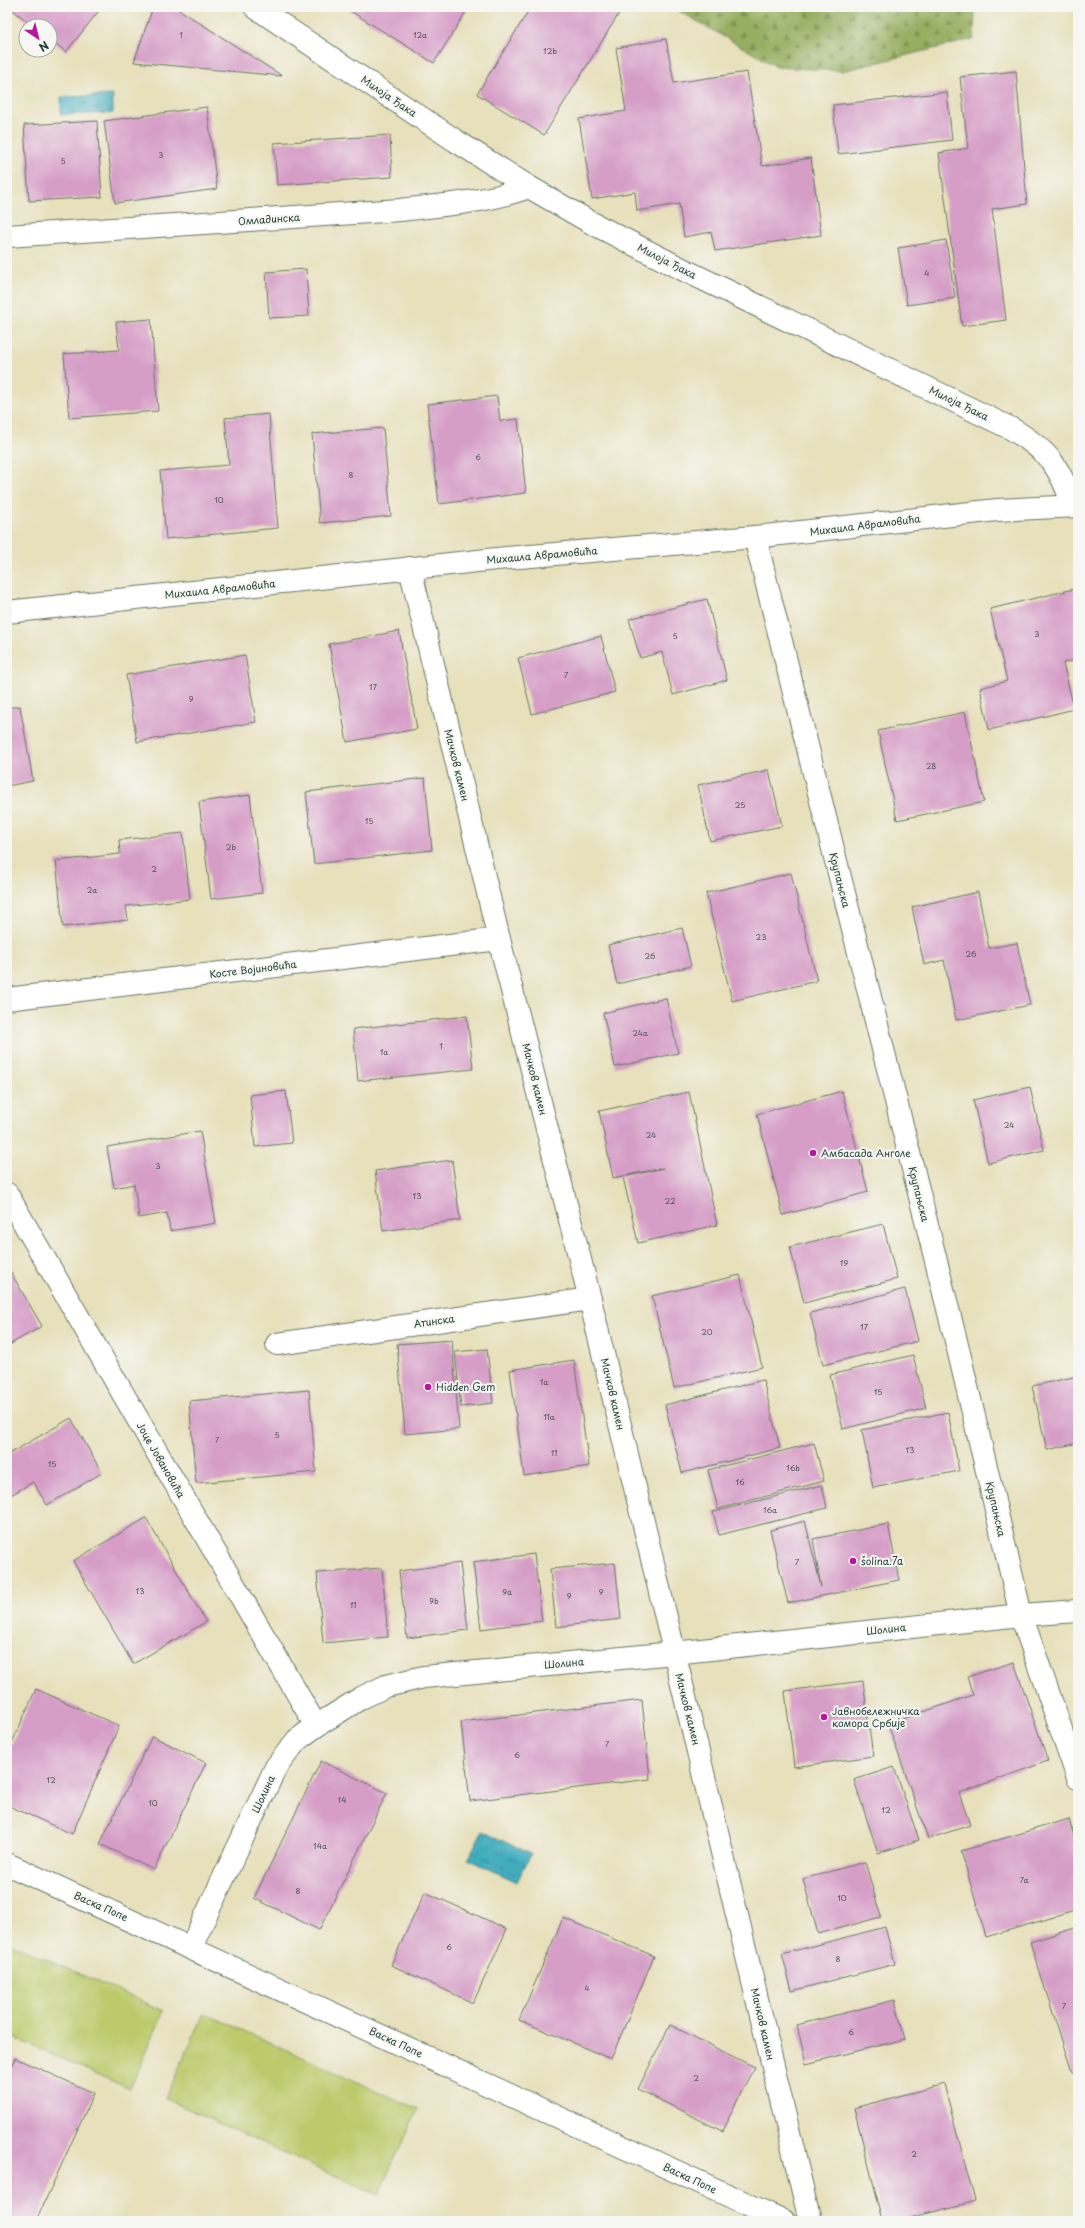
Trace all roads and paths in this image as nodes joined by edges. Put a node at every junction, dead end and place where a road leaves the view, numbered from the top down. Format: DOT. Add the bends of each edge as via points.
graph roads {
  1 [pos="255,7"];
  2 [pos="529,187"];
  3 [pos="7,236"];
  4 [pos="1075,506"];
  5 [pos="755,537"];
  6 [pos="410,568"];
  7 [pos="7,612"];
  8 [pos="499,939"];
  9 [pos="7,1000"];
  10 [pos="7,1194"];
  11 [pos="590,1299"];
  12 [pos="277,1344"];
  13 [pos="1078,1611"];
  14 [pos="1021,1615"];
  15 [pos="674,1653"];
  16 [pos="316,1726"];
  17 [pos="1078,1778"];
  18 [pos="7,1864"];
  19 [pos="191,1947"];
  20 [pos="784,2221"];
  21 [pos="810,2221"];
  1 -- 2 [label="street, Милоја Ђака"];
  2 -- 3 [label="street, Омладинска" via="516,192 458,203 400,210"];
  2 -- 4 [label="street, Милоја Ђака" via="678,267 1012,429 1032,441 1054,463 1066,483"];
  4 -- 5 [label="street, Михаила Аврамовића" via="996,510"];
  5 -- 6 [label="street, Михаила Аврамовића"];
  5 -- 14 [label="street, Крупањска" via="960,1353"];
  6 -- 7 [label="street, Михаила Аврамовића"];
  6 -- 8 [label="street, Мачков камен"];
  8 -- 9 [label="street, Косте Војиновића"];
  8 -- 11 [label="street, Мачков камен"];
  10 -- 16 [label="street, Јоце Јовановића"];
  11 -- 12 [label="street, Атинска"];
  11 -- 15 [label="street, Мачков камен"];
  13 -- 14 [label="street, Шолина"];
  14 -- 15 [label="street, Шолина"];
  14 -- 17 [label="street, Крупањска"];
  15 -- 16 [label="street, Шолина" via="424,1677 386,1686"];
  15 -- 21 [label="street, Мачков камен"];
  16 -- 19 [label="street, Шолина" via="297,1740 276,1767"];
  18 -- 19 [label="street, Васка Попе"];
  19 -- 20 [label="street, Васка Попе"];
}
